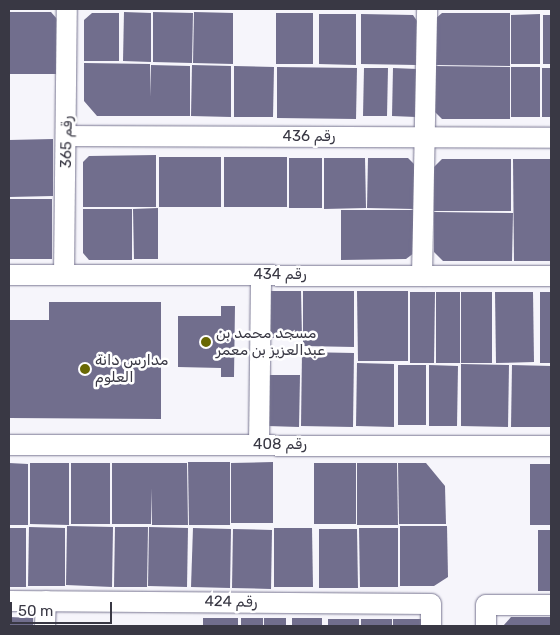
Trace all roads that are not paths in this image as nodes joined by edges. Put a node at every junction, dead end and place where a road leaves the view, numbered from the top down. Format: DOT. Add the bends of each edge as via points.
graph roads {
  1 [pos="67,9"];
  2 [pos="427,9"];
  3 [pos="67,136"];
  4 [pos="425,137"];
  5 [pos="551,138"];
  6 [pos="9,274"];
  7 [pos="64,275"];
  8 [pos="261,275"];
  9 [pos="422,276"];
  10 [pos="551,276"];
  11 [pos="9,445"];
  12 [pos="259,445"];
  13 [pos="551,446"];
  14 [pos="9,601"];
  15 [pos="46,601"];
  16 [pos="551,605"];
  17 [pos="45,626"];
  18 [pos="431,626"];
  19 [pos="486,626"];
  1 -- 3 [label="street, رقم 365"];
  2 -- 4 [label="street"];
  3 -- 4 [label="street, رقم 436"];
  3 -- 7 [label="street, رقم 365"];
  4 -- 5 [label="street, رقم 436"];
  4 -- 9 [label="street"];
  6 -- 7 [label="street, رقم 434"];
  7 -- 8 [label="street, رقم 434"];
  8 -- 9 [label="street, رقم 434"];
  8 -- 12 [label="street"];
  9 -- 10 [label="street, رقم 434"];
  11 -- 12 [label="street, رقم 408"];
  12 -- 13 [label="street, رقم 408"];
  14 -- 15 [label="street, رقم 424"];
  15 -- 17 [label="street"];
  15 -- 18 [label="street, رقم 424" via="431,604"];
  16 -- 19 [label="street" via="486,605"];
}
